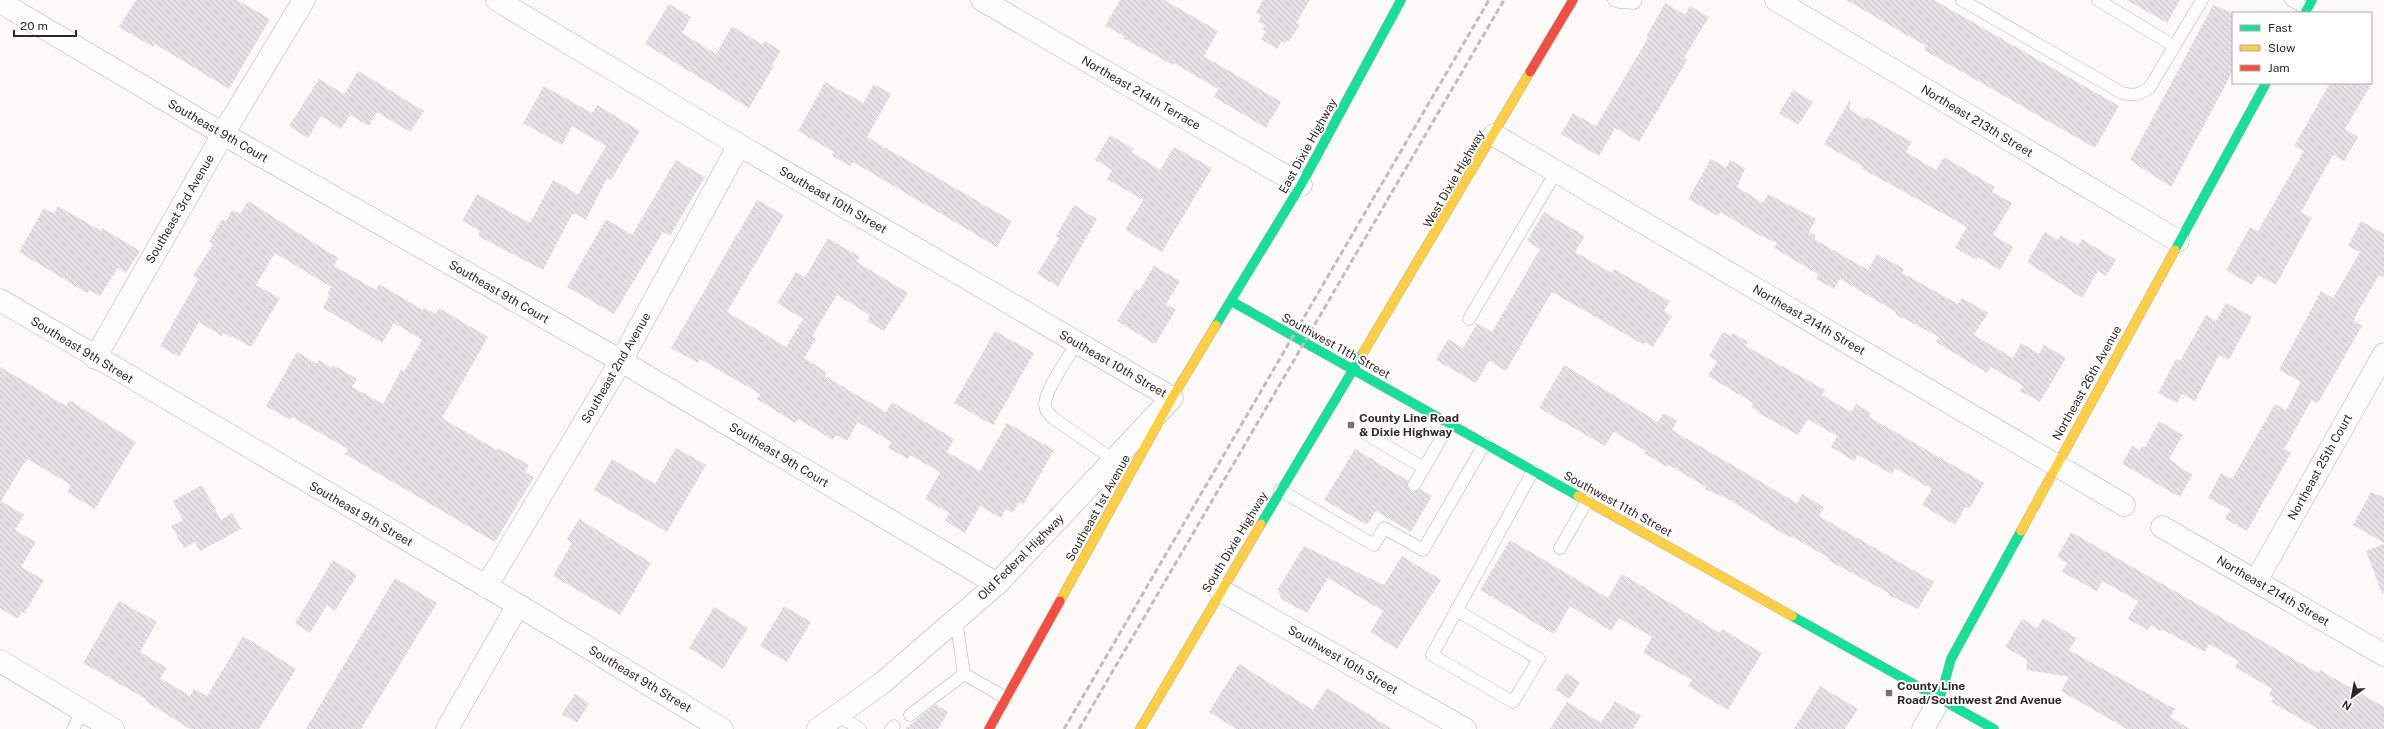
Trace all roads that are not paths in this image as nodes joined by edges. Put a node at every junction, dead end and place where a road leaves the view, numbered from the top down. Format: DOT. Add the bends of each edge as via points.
graph roads {
  1 [pos="304,0"];
  2 [pos="497,0"];
  3 [pos="982,0"];
  4 [pos="1401,0"];
  5 [pos="1573,0"];
  6 [pos="1614,0"];
  7 [pos="1636,0"];
  8 [pos="1776,0"];
  9 [pos="1962,0"];
  10 [pos="2098,0"];
  11 [pos="2202,0"];
  12 [pos="2291,0"];
  13 [pos="0,2"];
  14 [pos="2308,7"];
  15 [pos="2174,46"];
  16 [pos="2265,84"];
  17 [pos="223,134"];
  18 [pos="1494,135"];
  19 [pos="739,145"];
  20 [pos="1556,172"];
  21 [pos="1301,185"];
  22 [pos="2178,242"];
  23 [pos="0,300"];
  24 [pos="1231,301"];
  25 [pos="1469,320"];
  26 [pos="1077,343"];
  27 [pos="2384,354"];
  28 [pos="95,358"];
  29 [pos="621,361"];
  30 [pos="1353,369"];
  31 [pos="1172,398"];
  32 [pos="1450,423"];
  33 [pos="1366,434"];
  34 [pos="1485,443"];
  35 [pos="1114,460"];
  36 [pos="2056,465"];
  37 [pos="1424,468"];
  38 [pos="1534,471"];
  39 [pos="1414,485"];
  40 [pos="1280,490"];
  41 [pos="1587,501"];
  42 [pos="2124,504"];
  43 [pos="2162,527"];
  44 [pos="1560,548"];
  45 [pos="2256,581"];
  46 [pos="996,584"];
  47 [pos="486,587"];
  48 [pos="1220,590"];
  49 [pos="518,605"];
  50 [pos="1456,610"];
  51 [pos="956,620"];
  52 [pos="2384,655"];
  53 [pos="0,661"];
  54 [pos="964,674"];
  55 [pos="1006,698"];
  56 [pos="1940,699"];
  57 [pos="838,715"];
  58 [pos="910,715"];
  59 [pos="78,720"];
  60 [pos="113,729"];
  61 [pos="447,729"];
  62 [pos="722,729"];
  63 [pos="818,729"];
  64 [pos="860,729"];
  65 [pos="989,729"];
  66 [pos="1140,729"];
  67 [pos="1465,729"];
  68 [pos="1923,729"];
  69 [pos="1994,729"];
  1 -- 17 [label="street, Southeast 3rd Avenue"];
  2 -- 19 [label="street, Southeast 10th Street"];
  3 -- 21 [label="street, Northeast 214th Terrace"];
  4 -- 21 [label="street, East Dixie Highway"];
  5 -- 18 [label="street, West Dixie Highway"];
  6 -- 7 [label="lane" via="1634,3"];
  8 -- 22 [label="street, Northeast 213th Street"];
  9 -- 15 [label="lane" via="2122,93 2132,96 2141,94 2150,87"];
  10 -- 15 [label="lane"];
  11 -- 15 [label="lane"];
  12 -- 14 [label="lane"];
  13 -- 17 [label="street, Southeast 9th Court"];
  16 -- 22 [label="street, Northeast 26th Avenue"];
  17 -- 28 [label="street, Southeast 3rd Avenue"];
  17 -- 29 [label="street, Southeast 9th Court"];
  18 -- 20 [label="street, Northeast 214th Street"];
  18 -- 30 [label="street, West Dixie Highway"];
  19 -- 26 [label="street, Southeast 10th Street"];
  19 -- 29 [label="street, Southeast 2nd Avenue"];
  20 -- 25 [label="lane"];
  20 -- 36 [label="street, Northeast 214th Street"];
  21 -- 24 [label="street, East Dixie Highway"];
  22 -- 36 [label="street, Northeast 26th Avenue"];
  23 -- 28 [label="street, Southeast 9th Street"];
  24 -- 30 [label="street, Southwest 11th Street"];
  24 -- 31 [label="street, Southeast 1st Avenue"];
  26 -- 31 [label="street, Southeast 10th Street"];
  26 -- 35 [label="lane" via="1048,393 1046,410 1053,418"];
  27 -- 45 [label="street, Northeast 25th Court"];
  28 -- 47 [label="street, Southeast 9th Street"];
  29 -- 46 [label="street, Southeast 9th Court"];
  29 -- 47 [label="street, Southeast 2nd Avenue"];
  30 -- 32 [label="street, Southwest 11th Street"];
  30 -- 40 [label="street, South Dixie Highway"];
  31 -- 35 [label="street, Old Federal Highway"];
  31 -- 55 [label="street, Southeast 1st Avenue"];
  32 -- 34 [label="street, Southwest 11th Street"];
  32 -- 37 [label="lane"];
  33 -- 37 [label="lane"];
  34 -- 38 [label="street, Southwest 11th Street"];
  34 -- 40 [label="lane" via="1423,550 1388,524 1374,544"];
  35 -- 46 [label="street, Old Federal Highway"];
  36 -- 42 [label="street, Northeast 214th Street"];
  36 -- 56 [label="street, Northeast 26th Avenue" via="1951,659"];
  37 -- 39 [label="lane"];
  38 -- 41 [label="street, Southwest 11th Street"];
  38 -- 50 [label="lane"];
  40 -- 48 [label="street, South Dixie Highway"];
  41 -- 44 [label="lane"];
  41 -- 56 [label="street, Southwest 11th Street"];
  43 -- 45 [label="street, Northeast 214th Street"];
  45 -- 52 [label="street, Northeast 214th Street"];
  46 -- 51 [label="street, Old Federal Highway"];
  47 -- 49 [label="street, Southeast 9th Street"];
  48 -- 66 [label="street, South Dixie Highway"];
  48 -- 67 [label="street, Southwest 10th Street"];
  49 -- 61 [label="street"];
  49 -- 62 [label="street, Southeast 9th Street"];
  50 -- 50 [label="lane" via="1432,655 1513,702 1540,659"];
  51 -- 54 [label="lane"];
  51 -- 57 [label="street, Old Federal Highway" via="881,684"];
  53 -- 59 [label="street"];
  54 -- 55 [label="lane"];
  54 -- 58 [label="lane"];
  55 -- 65 [label="street, Southeast 1st Avenue"];
  56 -- 68 [label="street"];
  56 -- 69 [label="street, Southwest 11th Street"];
  57 -- 63 [label="street, Old Federal Highway"];
  57 -- 64 [label="lane"];
  59 -- 60 [label="street"];
}
